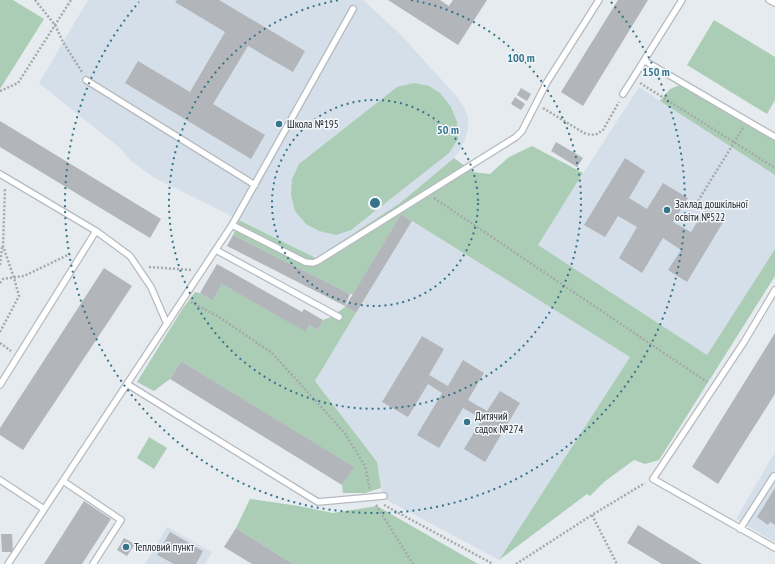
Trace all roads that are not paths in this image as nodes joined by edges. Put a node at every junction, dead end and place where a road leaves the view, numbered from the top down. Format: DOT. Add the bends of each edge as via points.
graph roads {
  1 [pos="599,0"];
  2 [pos="682,0"];
  3 [pos="769,0"];
  4 [pos="775,3"];
  5 [pos="353,9"];
  6 [pos="645,61"];
  7 [pos="86,80"];
  8 [pos="623,94"];
  9 [pos="775,137"];
  10 [pos="3,176"];
  11 [pos="256,185"];
  12 [pos="232,225"];
  13 [pos="96,231"];
  14 [pos="216,250"];
  15 [pos="775,290"];
  16 [pos="339,317"];
  17 [pos="167,324"];
  18 [pos="127,384"];
  19 [pos="0,385"];
  20 [pos="774,476"];
  21 [pos="0,480"];
  22 [pos="64,481"];
  23 [pos="378,497"];
  24 [pos="44,509"];
  25 [pos="740,529"];
  26 [pos="775,548"];
  27 [pos="8,564"];
  28 [pos="93,564"];
  1 -- 12 [label="lane" via="547,82 522,131 516,137 318,261 305,262"];
  2 -- 6 [label="lane"];
  3 -- 4 [label="lane"];
  5 -- 11 [label="lane"];
  6 -- 8 [label="lane"];
  6 -- 9 [label="lane"];
  7 -- 11 [label="lane"];
  10 -- 13 [label="lane"];
  11 -- 12 [label="lane"];
  12 -- 14 [label="lane"];
  13 -- 17 [label="lane" via="130,256 151,287"];
  13 -- 19 [label="lane"];
  14 -- 16 [label="lane"];
  14 -- 17 [label="lane"];
  15 -- 25 [label="lane" via="744,342 653,479"];
  17 -- 18 [label="lane"];
  18 -- 22 [label="lane"];
  18 -- 23 [label="lane" via="318,502"];
  20 -- 25 [label="lane"];
  21 -- 24 [label="lane"];
  22 -- 24 [label="lane"];
  22 -- 28 [label="lane" via="121,520"];
  24 -- 27 [label="lane"];
  25 -- 26 [label="lane"];
}
